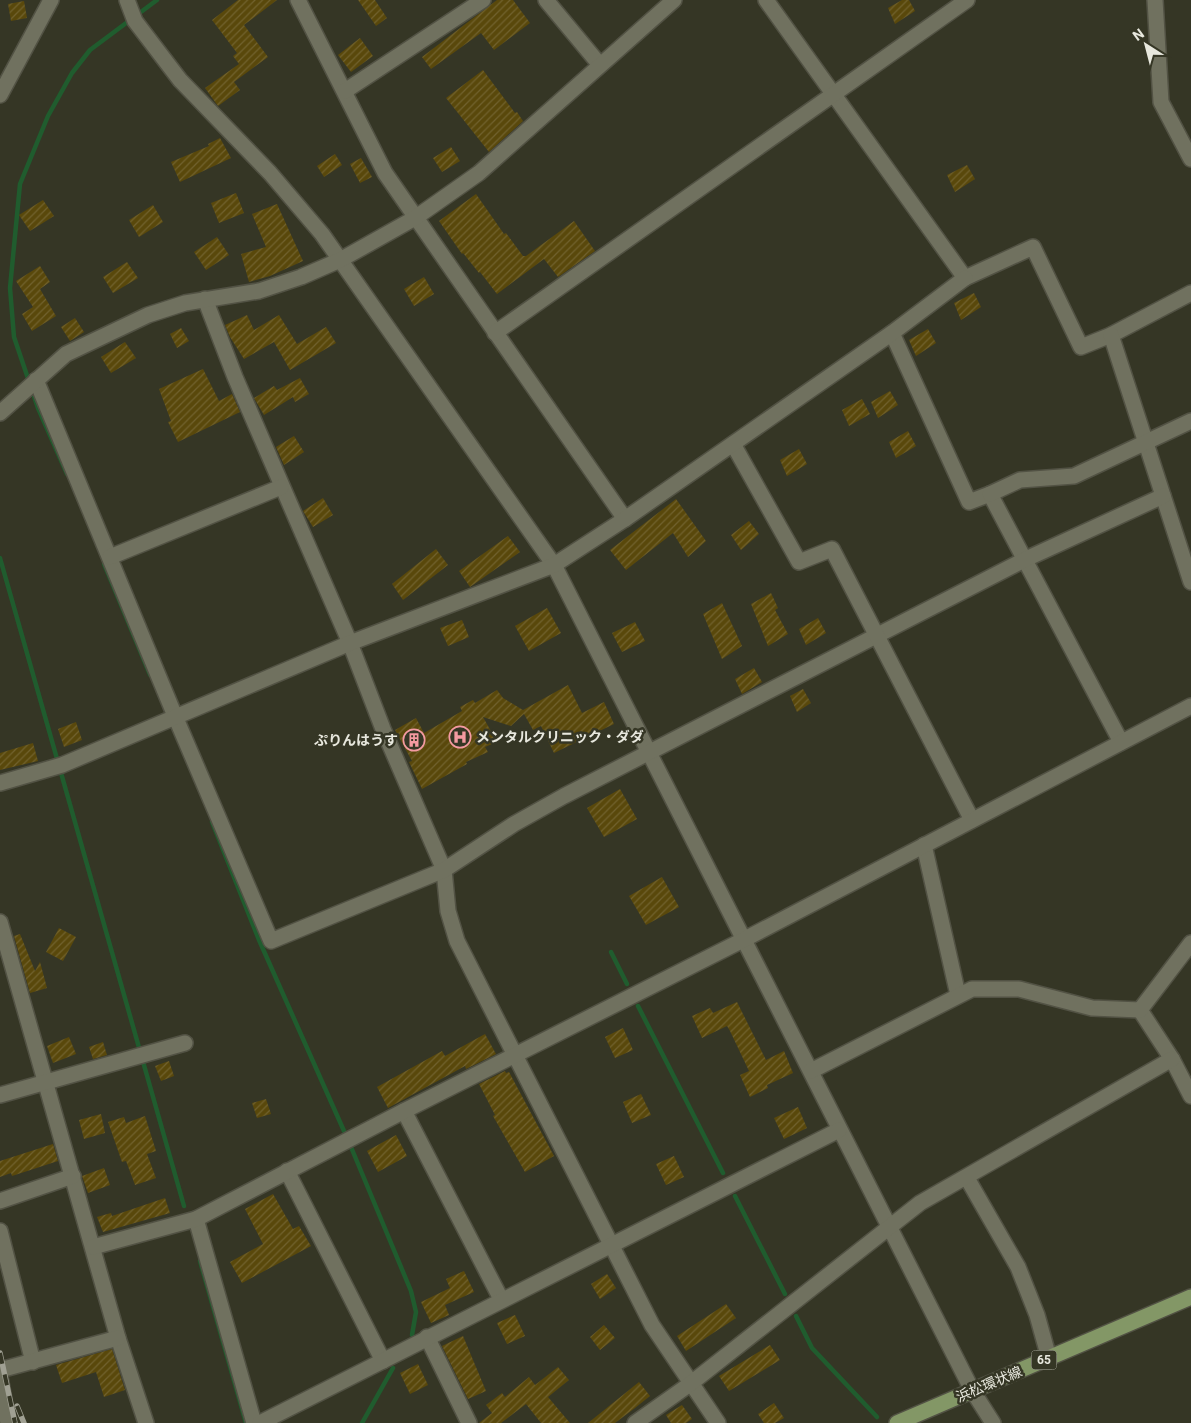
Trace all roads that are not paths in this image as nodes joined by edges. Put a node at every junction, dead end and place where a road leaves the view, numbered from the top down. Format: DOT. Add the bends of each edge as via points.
graph roads {
  1 [pos="51,0"];
  2 [pos="298,0"];
  3 [pos="483,0"];
  4 [pos="546,0"];
  5 [pos="674,0"];
  6 [pos="766,0"];
  7 [pos="967,0"];
  8 [pos="1155,0"];
  9 [pos="131,7"];
  10 [pos="600,66"];
  11 [pos="345,91"];
  12 [pos="0,95"];
  13 [pos="832,95"];
  14 [pos="1191,159"];
  15 [pos="415,218"];
  16 [pos="340,260"];
  17 [pos="965,278"];
  18 [pos="1191,293"];
  19 [pos="205,299"];
  20 [pos="496,332"];
  21 [pos="892,333"];
  22 [pos="1112,335"];
  23 [pos="30,385"];
  24 [pos="0,413"];
  25 [pos="1191,420"];
  26 [pos="1147,440"];
  27 [pos="733,444"];
  28 [pos="281,487"];
  29 [pos="990,494"];
  30 [pos="1163,496"];
  31 [pos="625,519"];
  32 [pos="110,557"];
  33 [pos="1026,559"];
  34 [pos="554,565"];
  35 [pos="1191,582"];
  36 [pos="876,636"];
  37 [pos="350,643"];
  38 [pos="1191,706"];
  39 [pos="175,716"];
  40 [pos="1121,742"];
  41 [pos="648,753"];
  42 [pos="0,783"];
  43 [pos="972,820"];
  44 [pos="924,845"];
  45 [pos="444,870"];
  46 [pos="0,922"];
  47 [pos="745,939"];
  48 [pos="1191,943"];
  49 [pos="958,995"];
  50 [pos="1140,1010"];
  51 [pos="185,1043"];
  52 [pos="514,1056"];
  53 [pos="1172,1059"];
  54 [pos="811,1071"];
  55 [pos="46,1081"];
  56 [pos="0,1095"];
  57 [pos="1191,1096"];
  58 [pos="404,1111"];
  59 [pos="839,1130"];
  60 [pos="287,1171"];
  61 [pos="73,1176"];
  62 [pos="967,1178"];
  63 [pos="0,1201"];
  64 [pos="196,1219"];
  65 [pos="889,1225"];
  66 [pos="0,1230"];
  67 [pos="610,1244"];
  68 [pos="93,1247"];
  69 [pos="1191,1297"];
  70 [pos="501,1299"];
  71 [pos="427,1337"];
  72 [pos="118,1338"];
  73 [pos="1049,1358"];
  74 [pos="383,1361"];
  75 [pos="33,1362"];
  76 [pos="0,1370"];
  77 [pos="0,1377"];
  78 [pos="690,1384"];
  79 [pos="972,1390"];
  80 [pos="8,1423"];
  81 [pos="146,1423"];
  82 [pos="254,1423"];
  83 [pos="260,1423"];
  84 [pos="469,1423"];
  85 [pos="635,1423"];
  86 [pos="718,1423"];
  87 [pos="898,1423"];
  88 [pos="993,1423"];
  1 -- 12 [label="street"];
  2 -- 11 [label="street"];
  3 -- 11 [label="street"];
  4 -- 10 [label="street"];
  5 -- 10 [label="street"];
  6 -- 13 [label="street"];
  7 -- 13 [label="street"];
  8 -- 14 [label="street" via="1161,102"];
  9 -- 16 [label="street" via="180,80 287,192"];
  10 -- 15 [label="street" via="479,173"];
  11 -- 15 [label="street" via="386,172"];
  13 -- 17 [label="street"];
  13 -- 20 [label="street"];
  15 -- 16 [label="street"];
  15 -- 20 [label="street"];
  16 -- 19 [label="street" via="259,291"];
  16 -- 34 [label="street"];
  17 -- 21 [label="street"];
  17 -- 22 [label="street" via="1033,247 1081,347"];
  18 -- 22 [label="street"];
  19 -- 23 [label="street" via="148,315 100,337 66,354"];
  19 -- 28 [label="street"];
  20 -- 31 [label="street"];
  21 -- 27 [label="street"];
  21 -- 29 [label="street" via="969,502"];
  22 -- 26 [label="street"];
  23 -- 24 [label="street"];
  23 -- 32 [label="street"];
  25 -- 26 [label="street"];
  26 -- 29 [label="street" via="1074,476 1020,480"];
  26 -- 30 [label="street"];
  27 -- 31 [label="street"];
  27 -- 36 [label="street" via="799,562 832,549"];
  28 -- 32 [label="street"];
  28 -- 37 [label="street"];
  29 -- 33 [label="street"];
  30 -- 33 [label="street"];
  30 -- 35 [label="street"];
  31 -- 34 [label="street"];
  32 -- 39 [label="street"];
  33 -- 36 [label="street"];
  33 -- 40 [label="street"];
  34 -- 37 [label="street"];
  34 -- 41 [label="street"];
  36 -- 41 [label="street"];
  36 -- 43 [label="street"];
  37 -- 39 [label="street"];
  37 -- 45 [label="street"];
  38 -- 40 [label="street"];
  39 -- 42 [label="street" via="57,766"];
  39 -- 45 [label="street" via="271,940"];
  40 -- 43 [label="street"];
  41 -- 45 [label="street" via="514,824"];
  41 -- 47 [label="street"];
  43 -- 44 [label="street"];
  44 -- 47 [label="street"];
  44 -- 49 [label="street"];
  45 -- 52 [label="street" via="448,911 457,941"];
  46 -- 55 [label="street"];
  47 -- 52 [label="street"];
  47 -- 54 [label="street"];
  48 -- 50 [label="street"];
  49 -- 50 [label="street" via="972,989 1019,990 1092,1008"];
  49 -- 54 [label="street"];
  50 -- 53 [label="street"];
  51 -- 55 [label="street"];
  52 -- 58 [label="street"];
  52 -- 67 [label="street"];
  53 -- 57 [label="street"];
  53 -- 62 [label="street"];
  54 -- 59 [label="street"];
  55 -- 56 [label="street"];
  55 -- 61 [label="street"];
  58 -- 60 [label="street"];
  58 -- 70 [label="street"];
  59 -- 65 [label="street"];
  59 -- 67 [label="street"];
  60 -- 64 [label="street"];
  60 -- 74 [label="street"];
  61 -- 63 [label="street"];
  61 -- 68 [label="street"];
  62 -- 65 [label="street" via="920,1203"];
  62 -- 73 [label="street" via="1018,1266"];
  64 -- 68 [label="street"];
  64 -- 82 [label="street"];
  65 -- 78 [label="street"];
  65 -- 79 [label="street"];
  66 -- 75 [label="street"];
  67 -- 70 [label="street"];
  67 -- 78 [label="street" via="652,1325"];
  68 -- 72 [label="street"];
  69 -- 73 [label="main road, 浜松環状線 / 65"];
  70 -- 71 [label="street"];
  71 -- 74 [label="street"];
  71 -- 84 [label="street"];
  72 -- 75 [label="street"];
  72 -- 81 [label="street"];
  73 -- 79 [label="main road, 浜松環状線 / 65"];
  74 -- 83 [label="street"];
  75 -- 76 [label="street"];
  77 -- 80 [label="street"];
  78 -- 85 [label="street"];
  78 -- 86 [label="street"];
  79 -- 87 [label="main road, 浜松環状線 / 65"];
  79 -- 88 [label="street"];
}
